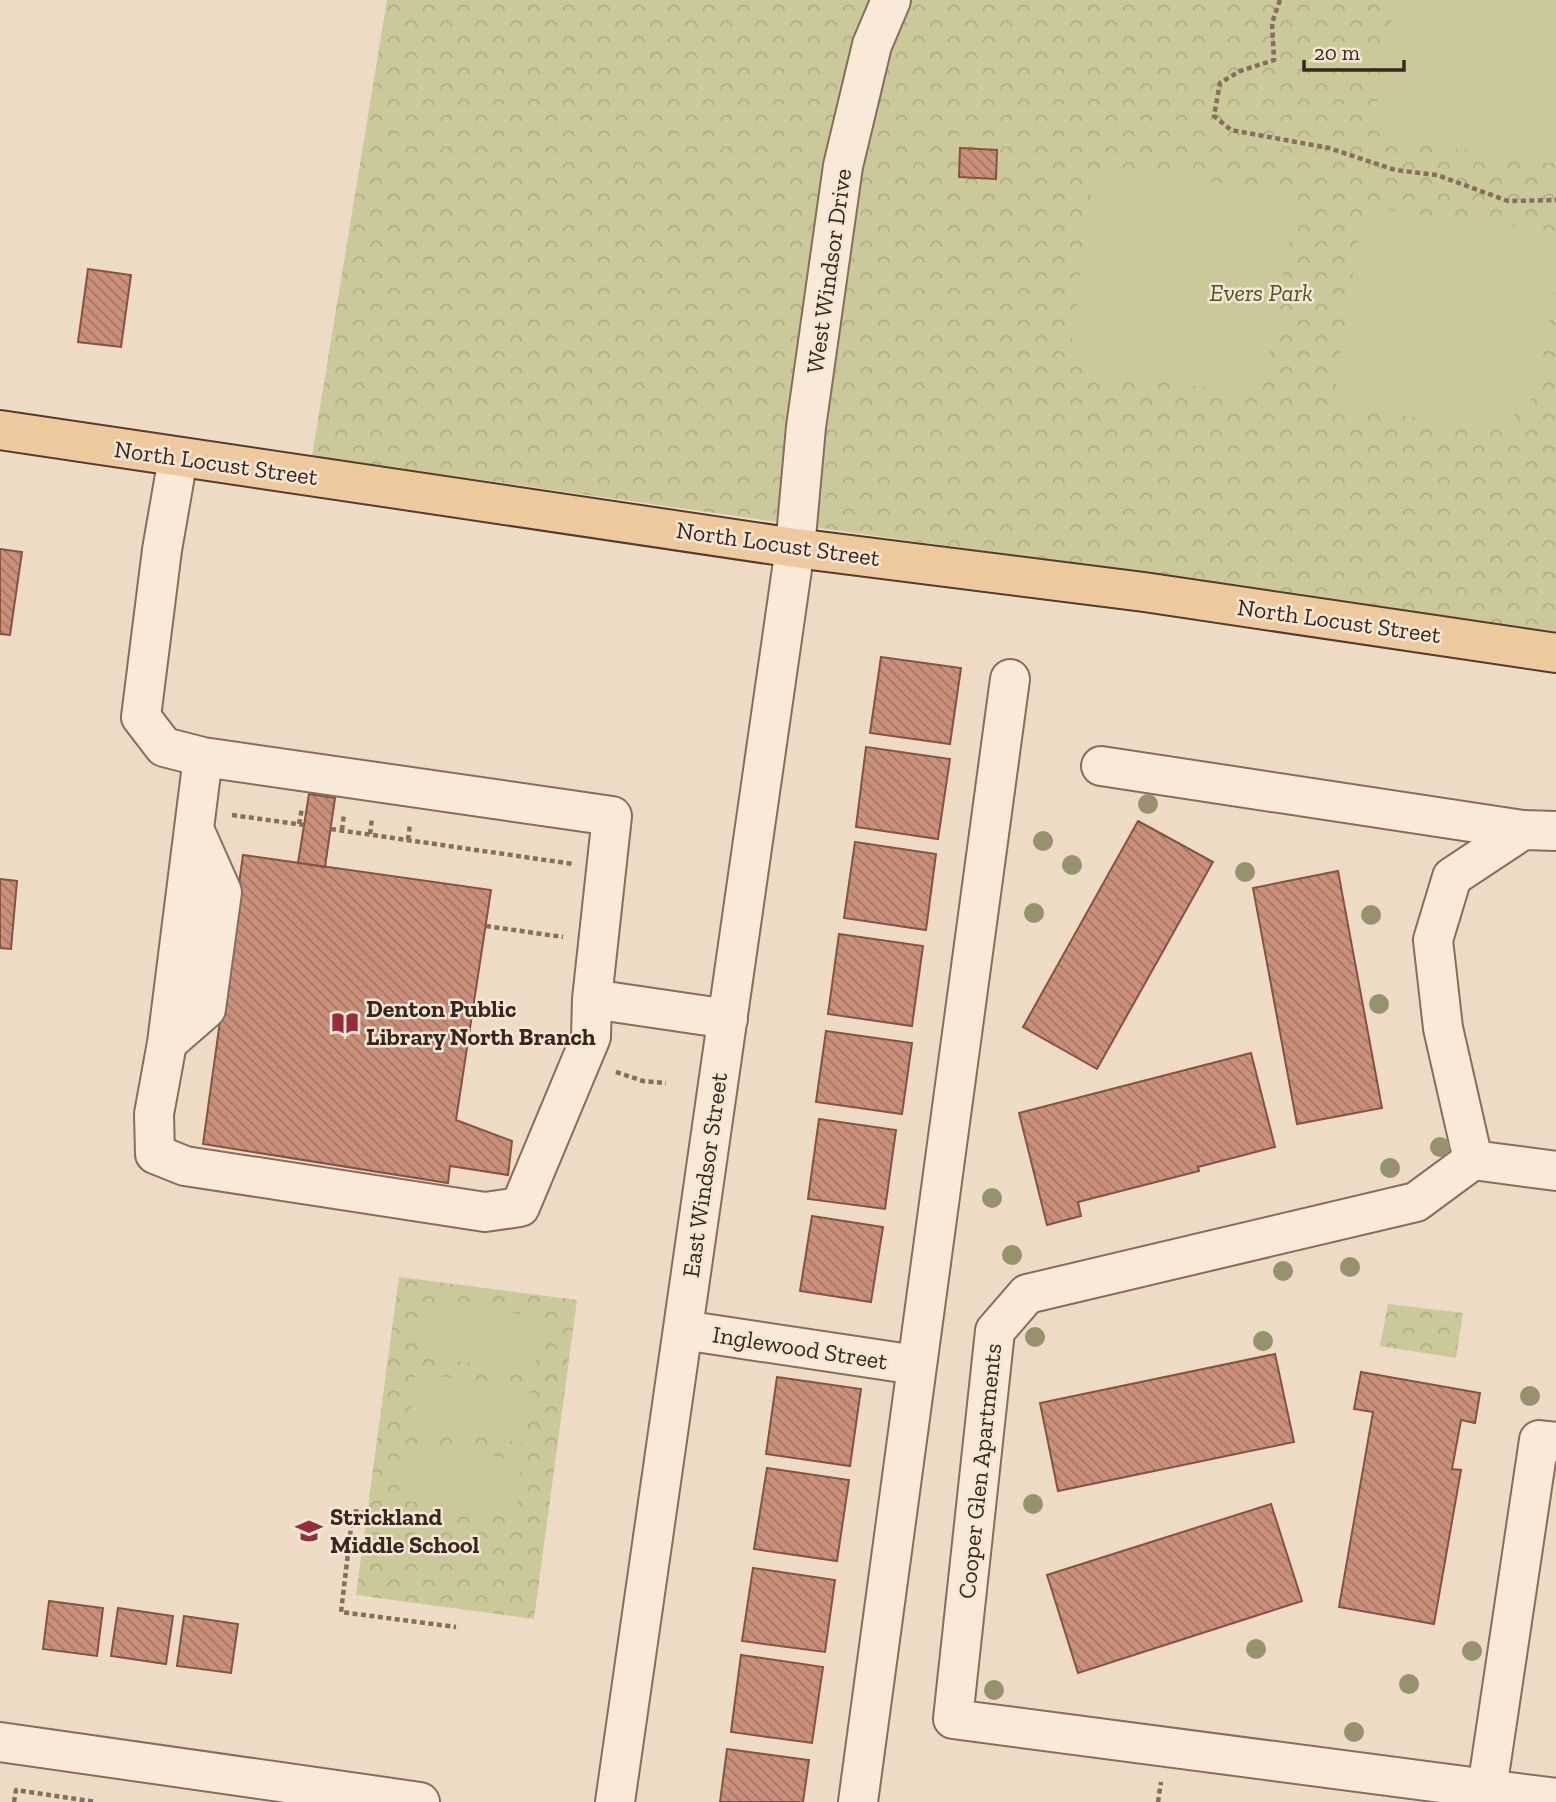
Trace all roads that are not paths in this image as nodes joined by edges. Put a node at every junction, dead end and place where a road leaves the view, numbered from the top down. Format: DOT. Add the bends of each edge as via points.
graph roads {
  1 [pos="891,0"];
  2 [pos="0,430"];
  3 [pos="178,458"];
  4 [pos="796,548"];
  5 [pos="1556,653"];
  6 [pos="1010,679"];
  7 [pos="203,757"];
  8 [pos="1101,765"];
  9 [pos="1540,831"];
  10 [pos="592,999"];
  11 [pos="728,1019"];
  12 [pos="1473,1160"];
  13 [pos="1556,1171"];
  14 [pos="683,1330"];
  15 [pos="916,1365"];
  16 [pos="1556,1443"];
  17 [pos="0,1742"];
  18 [pos="1487,1789"];
  19 [pos="1556,1798"];
  20 [pos="420,1802"];
  21 [pos="615,1802"];
  22 [pos="858,1802"];
  1 -- 4 [label="street, West Windsor Drive" via="872,45 843,166 806,427"];
  2 -- 3 [label="main road, North Locust Street"];
  3 -- 4 [label="main road, North Locust Street"];
  3 -- 7 [label="street" via="141,717 164,747"];
  4 -- 5 [label="main road, North Locust Street"];
  4 -- 11 [label="street, East Windsor Street"];
  6 -- 15 [label="street"];
  7 -- 10 [label="street" via="612,816"];
  7 -- 10 [label="street" via="207,821 154,1114 155,1154 185,1166 485,1212 520,1208 591,1037"];
  8 -- 9 [label="street"];
  9 -- 12 [label="street" via="1452,877 1433,940 1443,1028"];
  10 -- 11 [label="street"];
  11 -- 14 [label="street, East Windsor Street"];
  12 -- 13 [label="street"];
  12 -- 18 [label="street, Cooper Glen Apartments" via="1416,1202 1027,1294 995,1331 953,1719"];
  14 -- 15 [label="street, Inglewood Street"];
  14 -- 21 [label="street, East Windsor Street"];
  15 -- 22 [label="street"];
  16 -- 18 [label="street" via="1539,1440"];
  17 -- 20 [label="street"];
  18 -- 19 [label="street, Cooper Glen Apartments"];
}
